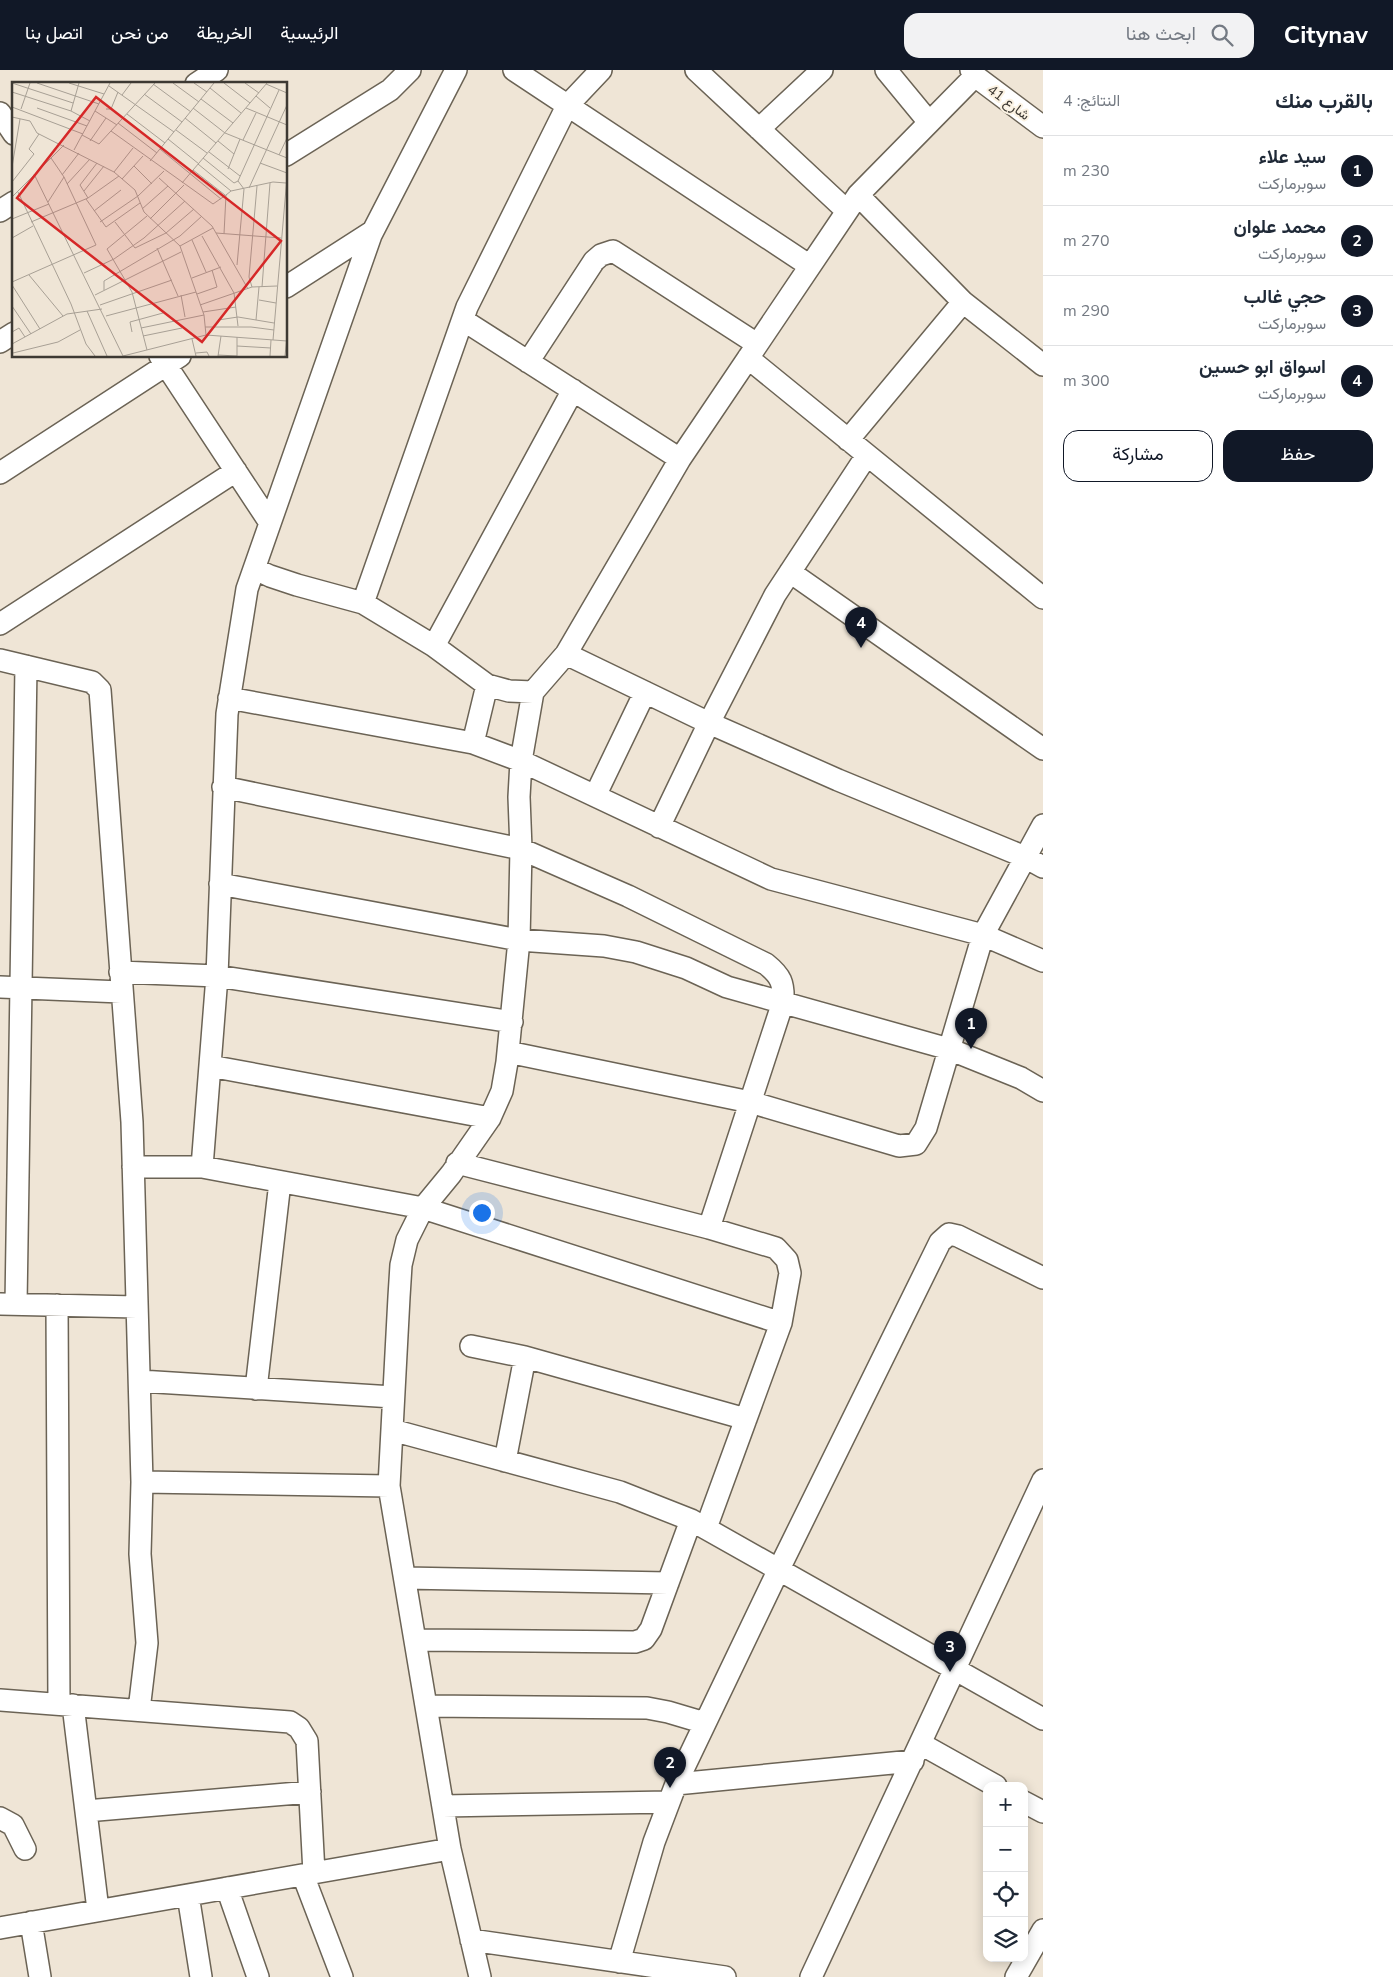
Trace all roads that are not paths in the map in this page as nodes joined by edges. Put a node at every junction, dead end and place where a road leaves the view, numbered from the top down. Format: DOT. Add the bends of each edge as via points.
graph roads {
  1 [pos="217,70"];
  2 [pos="410,70"];
  3 [pos="456,70"];
  4 [pos="514,70"];
  5 [pos="601,70"];
  6 [pos="696,70"];
  7 [pos="886,70"];
  8 [pos="819,71"];
  9 [pos="973,73"];
  10 [pos="199,82"];
  11 [pos="568,106"];
  12 [pos="0,113"];
  13 [pos="928,122"];
  14 [pos="1043,128"];
  15 [pos="758,129"];
  16 [pos="12,131"];
  17 [pos="288,154"];
  18 [pos="12,203"];
  19 [pos="852,203"];
  20 [pos="0,212"];
  21 [pos="373,231"];
  22 [pos="810,266"];
  23 [pos="288,286"];
  24 [pos="963,302"];
  25 [pos="463,320"];
  26 [pos="12,334"];
  27 [pos="0,342"];
  28 [pos="752,351"];
  29 [pos="169,359"];
  30 [pos="528,362"];
  31 [pos="1043,365"];
  32 [pos="573,390"];
  33 [pos="848,440"];
  34 [pos="867,455"];
  35 [pos="680,459"];
  36 [pos="236,471"];
  37 [pos="0,473"];
  38 [pos="270,523"];
  39 [pos="255,569"];
  40 [pos="790,572"];
  41 [pos="1043,598"];
  42 [pos="363,603"];
  43 [pos="0,624"];
  44 [pos="434,646"];
  45 [pos="566,654"];
  46 [pos="0,660"];
  47 [pos="26,666"];
  48 [pos="487,685"];
  49 [pos="533,692"];
  50 [pos="645,692"];
  51 [pos="229,698"];
  52 [pos="709,723"];
  53 [pos="473,743"];
  54 [pos="1043,749"];
  55 [pos="521,761"];
  56 [pos="224,787"];
  57 [pos="595,796"];
  58 [pos="1043,825"];
  59 [pos="659,827"];
  60 [pos="521,849"];
  61 [pos="1034,862"];
  62 [pos="220,884"];
  63 [pos="982,934"];
  64 [pos="519,940"];
  65 [pos="1043,961"];
  66 [pos="217,976"];
  67 [pos="121,982"];
  68 [pos="10,988"];
  69 [pos="783,1002"];
  70 [pos="512,1022"];
  71 [pos="949,1048"];
  72 [pos="508,1052"];
  73 [pos="210,1066"];
  74 [pos="1043,1091"];
  75 [pos="750,1102"];
  76 [pos="490,1118"];
  77 [pos="457,1164"];
  78 [pos="202,1167"];
  79 [pos="133,1168"];
  80 [pos="280,1182"];
  81 [pos="423,1208"];
  82 [pos="709,1228"];
  83 [pos="1043,1278"];
  84 [pos="8,1304"];
  85 [pos="57,1305"];
  86 [pos="137,1307"];
  87 [pos="781,1323"];
  88 [pos="471,1346"];
  89 [pos="525,1357"];
  90 [pos="140,1381"];
  91 [pos="256,1389"];
  92 [pos="393,1398"];
  93 [pos="746,1419"];
  94 [pos="392,1430"];
  95 [pos="505,1461"];
  96 [pos="1043,1480"];
  97 [pos="142,1482"];
  98 [pos="389,1486"];
  99 [pos="699,1524"];
  100 [pos="779,1569"];
  101 [pos="405,1578"];
  102 [pos="668,1583"];
  103 [pos="415,1640"];
  104 [pos="956,1668"];
  105 [pos="0,1700"];
  106 [pos="66,1705"];
  107 [pos="426,1706"];
  108 [pos="139,1710"];
  109 [pos="1043,1719"];
  110 [pos="705,1723"];
  111 [pos="917,1752"];
  112 [pos="987,1782"];
  113 [pos="310,1792"];
  114 [pos="673,1793"];
  115 [pos="1028,1804"];
  116 [pos="443,1806"];
  117 [pos="86,1811"];
  118 [pos="1043,1812"];
  119 [pos="0,1818"];
  120 [pos="25,1849"];
  121 [pos="450,1850"];
  122 [pos="309,1874"];
  123 [pos="227,1888"];
  124 [pos="188,1895"];
  125 [pos="98,1910"];
  126 [pos="31,1922"];
  127 [pos="0,1928"];
  128 [pos="1043,1930"];
  129 [pos="471,1940"];
  130 [pos="618,1962"];
  131 [pos="40,1977"];
  132 [pos="201,1977"];
  133 [pos="258,1977"];
  134 [pos="342,1977"];
  135 [pos="480,1977"];
  136 [pos="725,1977"];
  137 [pos="811,1977"];
  138 [pos="1016,1977"];
  1 -- 10 [label="street"];
  2 -- 17 [label="street" via="390,90"];
  3 -- 21 [label="street"];
  4 -- 11 [label="street"];
  5 -- 11 [label="street"];
  6 -- 15 [label="street"];
  7 -- 13 [label="street"];
  8 -- 15 [label="street"];
  9 -- 13 [label="street"];
  9 -- 14 [label="street, شارع 41"];
  11 -- 22 [label="street"];
  11 -- 25 [label="street"];
  12 -- 16 [label="street"];
  13 -- 19 [label="street"];
  15 -- 19 [label="street"];
  18 -- 20 [label="street"];
  19 -- 22 [label="street"];
  19 -- 24 [label="street"];
  21 -- 23 [label="street"];
  21 -- 38 [label="street"];
  22 -- 28 [label="street"];
  24 -- 31 [label="street"];
  24 -- 33 [label="street"];
  25 -- 30 [label="street"];
  25 -- 42 [label="street"];
  26 -- 27 [label="street"];
  28 -- 30 [label="street" via="613,251 594,261"];
  28 -- 33 [label="street"];
  28 -- 35 [label="street"];
  29 -- 36 [label="street"];
  29 -- 37 [label="street"];
  30 -- 32 [label="street"];
  32 -- 35 [label="street"];
  32 -- 44 [label="street"];
  33 -- 34 [label="street"];
  34 -- 40 [label="street"];
  34 -- 41 [label="street"];
  35 -- 45 [label="street"];
  36 -- 38 [label="street"];
  36 -- 43 [label="street"];
  38 -- 39 [label="street"];
  39 -- 42 [label="street" via="296,585"];
  39 -- 51 [label="street" via="247,589"];
  40 -- 52 [label="street"];
  40 -- 54 [label="street"];
  42 -- 44 [label="street"];
  44 -- 48 [label="street"];
  45 -- 49 [label="street"];
  45 -- 50 [label="street"];
  46 -- 47 [label="street"];
  47 -- 67 [label="street" via="92,682 100,690"];
  47 -- 68 [label="street"];
  48 -- 49 [label="street" via="509,691"];
  48 -- 53 [label="street"];
  49 -- 55 [label="street"];
  50 -- 52 [label="street"];
  50 -- 57 [label="street"];
  51 -- 53 [label="street"];
  51 -- 56 [label="street"];
  52 -- 59 [label="street"];
  52 -- 61 [label="street"];
  53 -- 55 [label="street"];
  55 -- 57 [label="street"];
  55 -- 60 [label="street"];
  56 -- 60 [label="street"];
  56 -- 62 [label="street"];
  57 -- 59 [label="street"];
  58 -- 61 [label="street"];
  59 -- 63 [label="street" via="771,879"];
  60 -- 64 [label="street"];
  60 -- 69 [label="street" via="628,896 766,964 784,987"];
  61 -- 63 [label="street"];
  62 -- 64 [label="street"];
  62 -- 66 [label="street"];
  63 -- 65 [label="street"];
  63 -- 71 [label="street"];
  64 -- 69 [label="street" via="604,946 636,952 686,968 727,987"];
  64 -- 70 [label="street"];
  66 -- 67 [label="street"];
  66 -- 70 [label="street"];
  66 -- 73 [label="street"];
  67 -- 68 [label="street"];
  67 -- 79 [label="street"];
  68 -- 84 [label="street"];
  69 -- 71 [label="street"];
  69 -- 75 [label="street"];
  70 -- 72 [label="street"];
  71 -- 74 [label="street" via="1021,1078"];
  71 -- 75 [label="street" via="926,1128 916,1144 899,1146"];
  72 -- 75 [label="street"];
  72 -- 76 [label="street" via="502,1091"];
  73 -- 76 [label="street"];
  73 -- 78 [label="street"];
  75 -- 82 [label="street"];
  76 -- 77 [label="street"];
  77 -- 81 [label="street"];
  77 -- 82 [label="street"];
  78 -- 79 [label="street"];
  78 -- 80 [label="street"];
  79 -- 86 [label="street"];
  80 -- 81 [label="street"];
  80 -- 91 [label="street"];
  81 -- 87 [label="street"];
  81 -- 92 [label="street" via="406,1240 401,1264"];
  82 -- 87 [label="street" via="776,1248 787,1260 790,1273"];
  83 -- 100 [label="street" via="958,1236 948,1234 940,1242"];
  84 -- 85 [label="street"];
  85 -- 86 [label="street"];
  85 -- 106 [label="street"];
  86 -- 90 [label="street"];
  87 -- 93 [label="street"];
  88 -- 89 [label="street"];
  89 -- 93 [label="street"];
  89 -- 95 [label="street"];
  90 -- 91 [label="street"];
  90 -- 97 [label="street"];
  91 -- 92 [label="street"];
  92 -- 94 [label="street"];
  93 -- 99 [label="street"];
  94 -- 95 [label="street"];
  94 -- 98 [label="street"];
  95 -- 99 [label="street" via="620,1492"];
  96 -- 104 [label="street"];
  97 -- 98 [label="street"];
  97 -- 108 [label="street" via="140,1554 147,1643"];
  98 -- 101 [label="street"];
  99 -- 100 [label="street"];
  99 -- 102 [label="street"];
  100 -- 104 [label="street"];
  100 -- 110 [label="street"];
  101 -- 102 [label="street"];
  101 -- 103 [label="street"];
  102 -- 103 [label="street" via="651,1629 644,1638 635,1642"];
  103 -- 107 [label="street"];
  104 -- 109 [label="street"];
  104 -- 111 [label="street"];
  105 -- 106 [label="street"];
  106 -- 108 [label="street"];
  106 -- 117 [label="street"];
  107 -- 110 [label="street" via="647,1708"];
  107 -- 116 [label="street"];
  108 -- 113 [label="street" via="290,1722 299,1728 307,1741"];
  110 -- 114 [label="street"];
  111 -- 112 [label="street"];
  111 -- 114 [label="street"];
  111 -- 137 [label="street"];
  113 -- 117 [label="street"];
  113 -- 122 [label="street"];
  114 -- 116 [label="street"];
  114 -- 130 [label="street" via="654,1842"];
  115 -- 118 [label="street"];
  116 -- 121 [label="street"];
  117 -- 125 [label="street"];
  119 -- 120 [label="street" via="13,1825"];
  121 -- 122 [label="street"];
  121 -- 129 [label="street"];
  122 -- 123 [label="street"];
  122 -- 134 [label="street"];
  123 -- 124 [label="street"];
  123 -- 133 [label="street"];
  124 -- 125 [label="street"];
  124 -- 132 [label="street"];
  125 -- 126 [label="street"];
  126 -- 127 [label="street"];
  126 -- 131 [label="street"];
  128 -- 138 [label="street"];
  129 -- 130 [label="street"];
  129 -- 135 [label="street"];
  130 -- 136 [label="street"];
}
